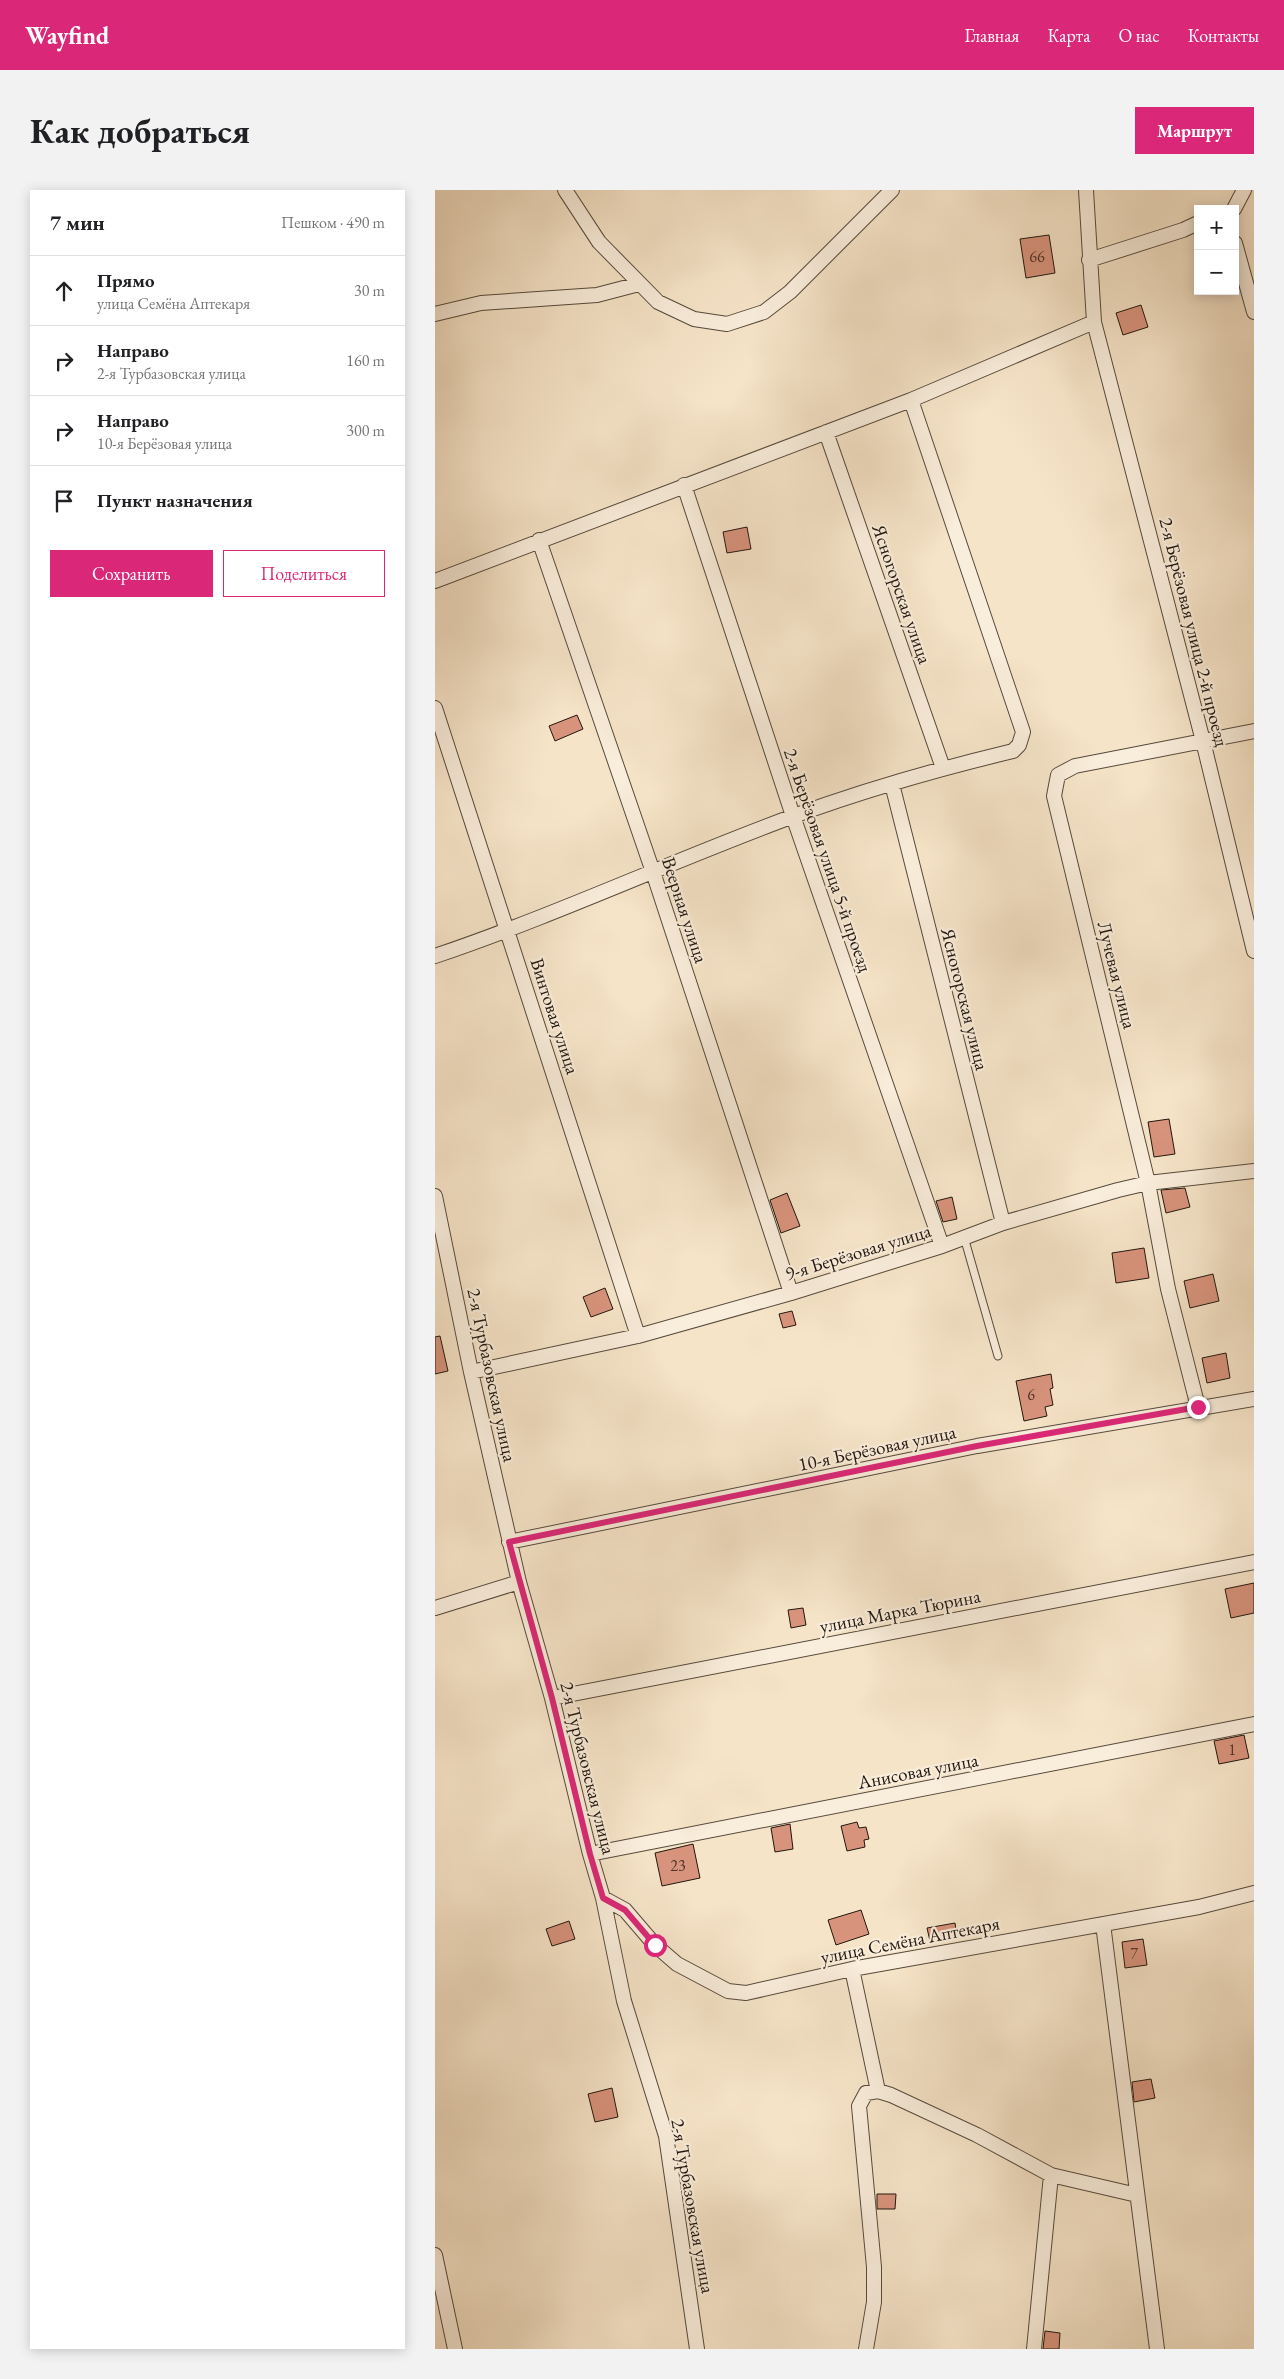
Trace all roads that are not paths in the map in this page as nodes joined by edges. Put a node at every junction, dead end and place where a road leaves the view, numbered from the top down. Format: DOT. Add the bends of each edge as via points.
graph roads {
  1 [pos="892,190"];
  2 [pos="1087,190"];
  3 [pos="568,193"];
  4 [pos="1194,225"];
  5 [pos="1237,250"];
  6 [pos="1089,260"];
  7 [pos="639,284"];
  8 [pos="1254,312"];
  9 [pos="435,314"];
  10 [pos="1095,322"];
  11 [pos="911,400"];
  12 [pos="826,432"];
  13 [pos="685,485"];
  14 [pos="539,540"];
  15 [pos="435,581"];
  16 [pos="435,708"];
  17 [pos="1254,731"];
  18 [pos="1203,741"];
  19 [pos="943,768"];
  20 [pos="892,784"];
  21 [pos="793,816"];
  22 [pos="653,872"];
  23 [pos="508,931"];
  24 [pos="1254,951"];
  25 [pos="435,956"];
  26 [pos="1254,1171"];
  27 [pos="1148,1183"];
  28 [pos="435,1196"];
  29 [pos="1003,1223"];
  30 [pos="965,1237"];
  31 [pos="942,1246"];
  32 [pos="791,1293"];
  33 [pos="638,1336"];
  34 [pos="997,1356"];
  35 [pos="471,1372"];
  36 [pos="1254,1398"];
  37 [pos="1198,1407"];
  38 [pos="509,1542"];
  39 [pos="1254,1562"];
  40 [pos="519,1582"];
  41 [pos="435,1608"];
  42 [pos="552,1698"];
  43 [pos="1254,1724"];
  44 [pos="590,1854"];
  45 [pos="1254,1893"];
  46 [pos="603,1898"];
  47 [pos="1103,1924"];
  48 [pos="852,1968"];
  49 [pos="878,2090"];
  50 [pos="1051,2175"];
  51 [pos="1137,2194"];
  52 [pos="435,2256"];
  53 [pos="455,2349"];
  54 [pos="697,2349"];
  55 [pos="865,2349"];
  56 [pos="1034,2349"];
  57 [pos="1157,2349"];
  1 -- 7 [label="street" via="790,292 764,312 727,324 694,320 658,302"];
  2 -- 6 [label="street, 2-я Берёзовая улица 2-й проезд"];
  3 -- 7 [label="street" via="599,242"];
  4 -- 6 [label="street"];
  5 -- 8 [label="street"];
  6 -- 10 [label="street, 2-я Берёзовая улица 2-й проезд"];
  7 -- 9 [label="street" via="597,295 481,303"];
  10 -- 11 [label="street"];
  10 -- 18 [label="street, 2-я Берёзовая улица 2-й проезд"];
  11 -- 12 [label="street"];
  11 -- 19 [label="street" via="1023,732 1019,745 1013,751"];
  12 -- 13 [label="street"];
  12 -- 19 [label="street, Ясногорская улица"];
  13 -- 14 [label="street"];
  13 -- 21 [label="street, 2-я Берёзовая улица 5-й проезд"];
  14 -- 15 [label="street"];
  14 -- 22 [label="street, Веерная улица"];
  16 -- 23 [label="street, Винтовая улица"];
  17 -- 18 [label="street"];
  18 -- 24 [label="street, 2-я Берёзовая улица 2-й проезд"];
  18 -- 27 [label="street, Лучевая улица" via="1075,766 1058,775 1054,796"];
  19 -- 20 [label="street"];
  20 -- 21 [label="street"];
  20 -- 29 [label="street, Ясногорская улица"];
  21 -- 22 [label="street"];
  21 -- 31 [label="street, 2-я Берёзовая улица 5-й проезд"];
  22 -- 23 [label="street"];
  22 -- 32 [label="street, Веерная улица"];
  23 -- 25 [label="street"];
  23 -- 33 [label="street, Винтовая улица"];
  26 -- 27 [label="street, 9-я Берёзовая улица"];
  27 -- 29 [label="street, 9-я Берёзовая улица"];
  27 -- 37 [label="street, Лучевая улица" via="1168,1289"];
  28 -- 35 [label="street, 2-я Турбазовская улица"];
  29 -- 30 [label="street, 9-я Берёзовая улица"];
  30 -- 31 [label="street, 9-я Берёзовая улица"];
  30 -- 34 [label="lane"];
  31 -- 32 [label="street, 9-я Берёзовая улица"];
  32 -- 33 [label="street, 9-я Берёзовая улица"];
  33 -- 35 [label="street, 9-я Берёзовая улица"];
  35 -- 38 [label="street, 2-я Турбазовская улица"];
  36 -- 37 [label="street, 10-я Берёзовая улица"];
  37 -- 38 [label="street, 10-я Берёзовая улица" via="977,1446"];
  38 -- 40 [label="street, 2-я Турбазовская улица"];
  39 -- 42 [label="street, улица Марка Тюрина"];
  40 -- 41 [label="street"];
  40 -- 42 [label="street, 2-я Турбазовская улица"];
  42 -- 44 [label="street, 2-я Турбазовская улица"];
  43 -- 44 [label="street, Анисовая улица"];
  44 -- 46 [label="street, 2-я Турбазовская улица"];
  45 -- 47 [label="street, улица Семёна Аптекаря" via="1199,1907"];
  46 -- 48 [label="street, улица Семёна Аптекаря" via="625,1910 655,1945 677,1964 728,1991 746,1993"];
  46 -- 54 [label="street, 2-я Турбазовская улица" via="624,2001 666,2136"];
  47 -- 48 [label="street, улица Семёна Аптекаря"];
  47 -- 51 [label="street"];
  48 -- 49 [label="street"];
  49 -- 50 [label="street" via="977,2135"];
  49 -- 55 [label="street" via="866,2093 859,2106 874,2267 873,2302"];
  50 -- 51 [label="street"];
  50 -- 56 [label="street"];
  51 -- 57 [label="street"];
  52 -- 53 [label="street"];
}
